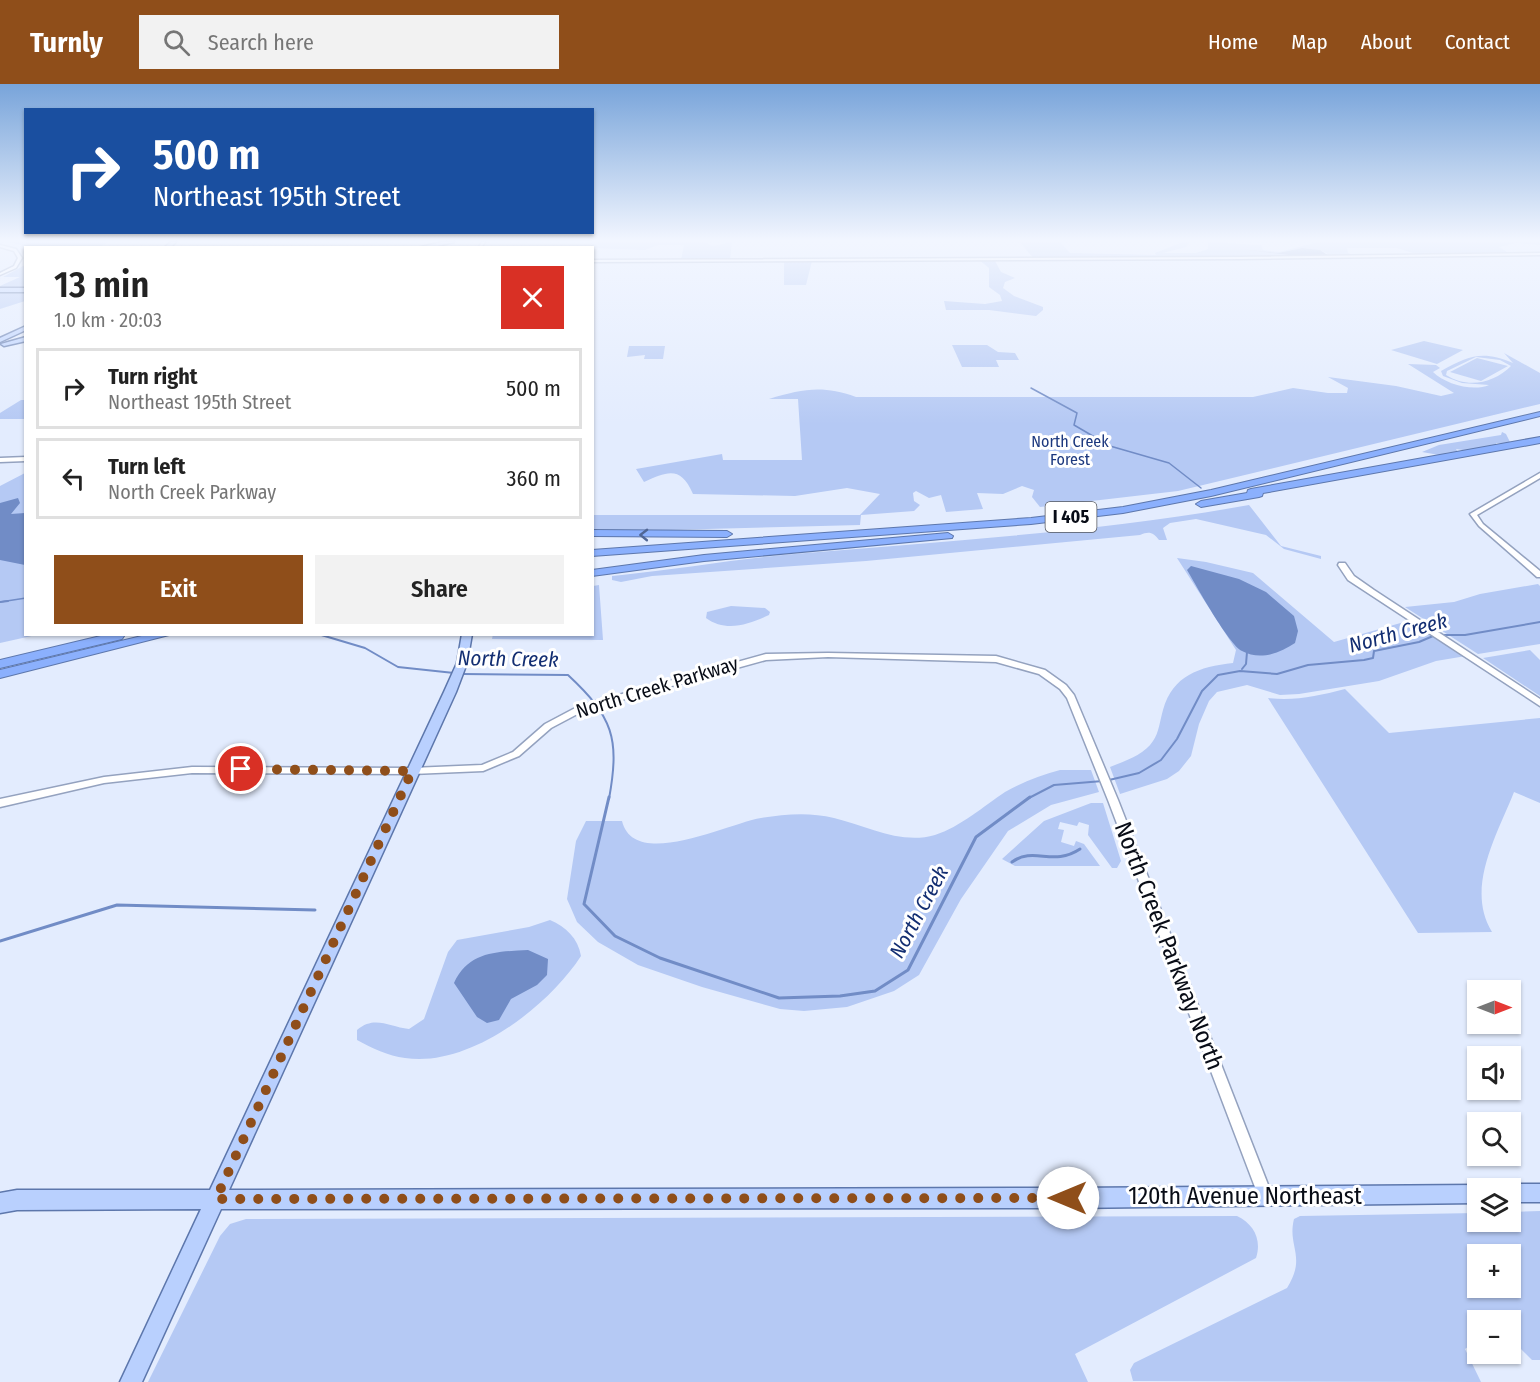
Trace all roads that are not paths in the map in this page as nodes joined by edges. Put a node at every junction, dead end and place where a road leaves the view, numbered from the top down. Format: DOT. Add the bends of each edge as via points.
graph roads {
  1 [pos="24,330"];
  2 [pos="24,340"];
  3 [pos="0,343"];
  4 [pos="1540,412"];
  5 [pos="1540,442"];
  6 [pos="24,459"];
  7 [pos="0,460"];
  8 [pos="1540,475"];
  9 [pos="1308,483"];
  10 [pos="1006,530"];
  11 [pos="849,532"];
  12 [pos="594,533"];
  13 [pos="594,555"];
  14 [pos="594,555"];
  15 [pos="594,555"];
  16 [pos="594,555"];
  17 [pos="704,558"];
  18 [pos="1342,565"];
  19 [pos="594,566"];
  20 [pos="594,573"];
  21 [pos="1540,575"];
  22 [pos="79,636"];
  23 [pos="84,636"];
  24 [pos="95,636"];
  25 [pos="117,636"];
  26 [pos="127,636"];
  27 [pos="159,636"];
  28 [pos="467,636"];
  29 [pos="39,647"];
  30 [pos="0,657"];
  31 [pos="0,665"];
  32 [pos="0,674"];
  33 [pos="1071,698"];
  34 [pos="1540,703"];
  35 [pos="412,771"];
  36 [pos="0,803"];
  37 [pos="1521,1193"];
  38 [pos="1540,1193"];
  39 [pos="1467,1194"];
  40 [pos="1265,1195"];
  41 [pos="2,1198"];
  42 [pos="216,1199"];
  43 [pos="131,1382"];
  1 -- 3 [label="main road"];
  2 -- 3 [label="main road"];
  4 -- 11 [label="highway, I 405" via="1155,503 1050,518"];
  4 -- 13 [label="highway, I 405" via="1211,493 1123,510 1031,521"];
  5 -- 9 [label="highway, I 405"];
  6 -- 7 [label="street"];
  8 -- 21 [label="street" via="1473,514"];
  9 -- 10 [label="highway, I 405" via="1131,517"];
  9 -- 15 [label="highway, I 405" via="1060,523"];
  10 -- 16 [label="highway, I 405"];
  10 -- 17 [label="highway"];
  11 -- 12 [label="highway, one-way" via="675,536"];
  11 -- 14 [label="highway, I 405"];
  17 -- 19 [label="highway"];
  17 -- 20 [label="highway"];
  18 -- 34 [label="street" via="1351,578"];
  22 -- 29 [label="highway"];
  23 -- 29 [label="highway"];
  24 -- 30 [label="highway"];
  25 -- 31 [label="highway"];
  26 -- 31 [label="highway"];
  27 -- 32 [label="highway"];
  28 -- 35 [label="main road" via="454,681"];
  29 -- 30 [label="highway"];
  33 -- 35 [label="street, North Creek Parkway" via="1042,672 1010,661 799,655 753,659 562,717 524,749 497,764 472,770"];
  33 -- 40 [label="street, North Creek Parkway North"];
  35 -- 36 [label="street, North Creek Parkway" via="192,770 104,780"];
  35 -- 42 [label="main road"];
  37 -- 38 [label="main road"];
  39 -- 40 [label="main road, 120th Avenue Northeast"];
  40 -- 42 [label="main road, 120th Avenue Northeast"];
  41 -- 42 [label="main road, 120th Avenue Northeast"];
  42 -- 43 [label="main road"];
}
